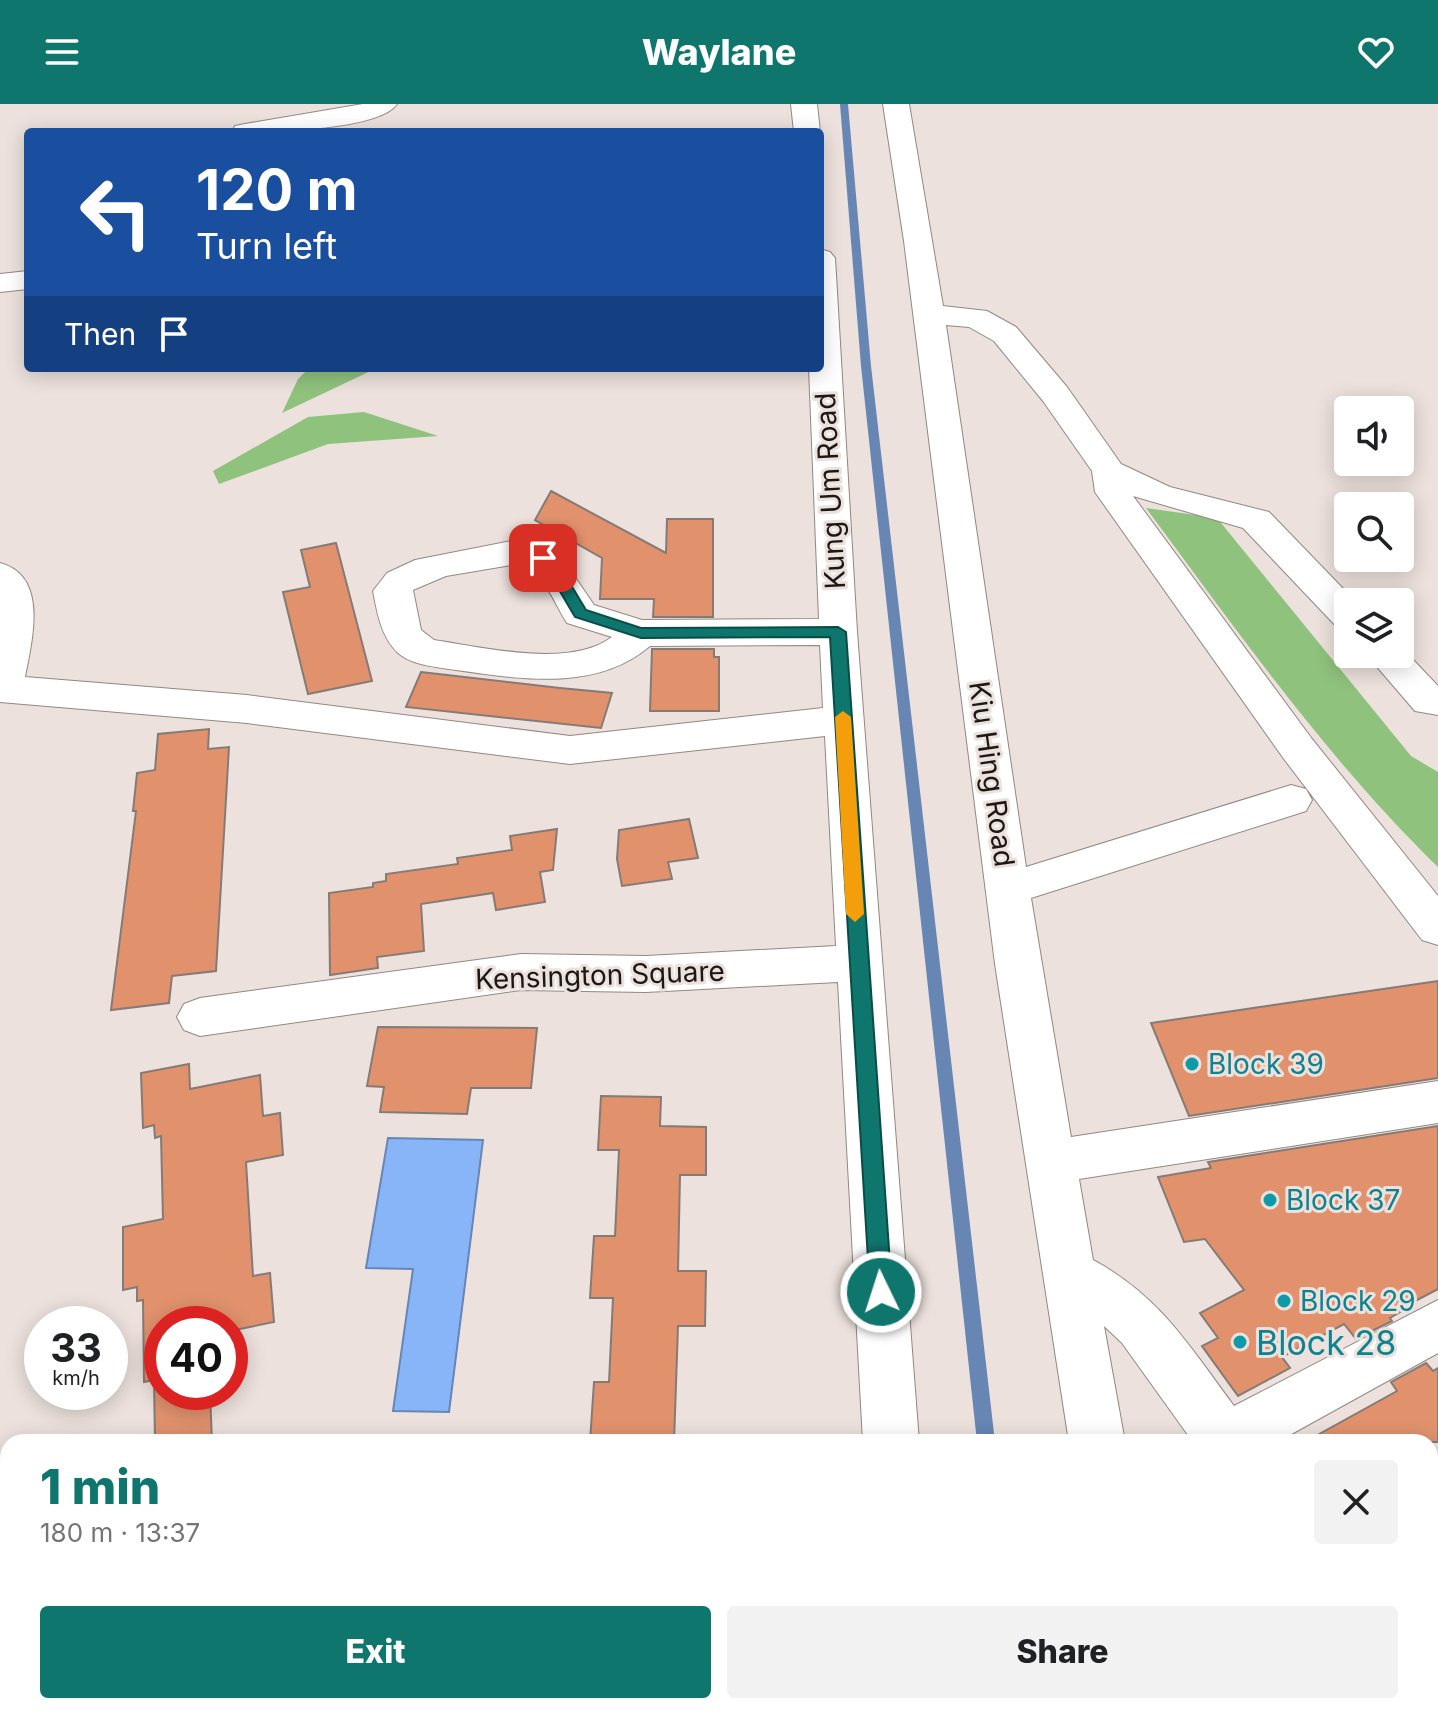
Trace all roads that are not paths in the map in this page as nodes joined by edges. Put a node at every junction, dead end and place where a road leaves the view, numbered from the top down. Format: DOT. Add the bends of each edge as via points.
graph roads {
  1 [pos="384,104"];
  2 [pos="804,104"];
  3 [pos="896,104"];
  4 [pos="269,128"];
  5 [pos="807,128"];
  6 [pos="24,280"];
  7 [pos="0,283"];
  8 [pos="929,314"];
  9 [pos="824,341"];
  10 [pos="1109,471"];
  11 [pos="0,575"];
  12 [pos="1334,601"];
  13 [pos="838,632"];
  14 [pos="641,633"];
  15 [pos="1398,668"];
  16 [pos="2,688"];
  17 [pos="1438,701"];
  18 [pos="843,720"];
  19 [pos="1291,800"];
  20 [pos="1008,889"];
  21 [pos="1438,928"];
  22 [pos="858,963"];
  23 [pos="200,1017"];
  24 [pos="1438,1102"];
  25 [pos="1051,1162"];
  26 [pos="1069,1274"];
  27 [pos="1438,1325"];
  28 [pos="890,1434"];
  29 [pos="1096,1434"];
  30 [pos="1221,1434"];
  31 [pos="1239,1434"];
  1 -- 4 [label="street"];
  2 -- 5 [label="street"];
  3 -- 8 [label="street, Kiu Hing Road"];
  6 -- 7 [label="street"];
  8 -- 10 [label="street" via="976,318 1005,334"];
  8 -- 20 [label="street, Kiu Hing Road"];
  9 -- 13 [label="street, Kung Um Road"];
  10 -- 12 [label="street" via="1158,495 1256,520"];
  10 -- 21 [label="street" via="1112,492 1298,749"];
  11 -- 16 [label="street" via="16,601"];
  13 -- 14 [label="street"];
  13 -- 18 [label="street, Kung Um Road"];
  14 -- 14 [label="street" via="627,649 564,668 420,651 405,640 392,591 416,572 511,553 534,554 551,563 580,614"];
  15 -- 17 [label="street" via="1429,701"];
  16 -- 18 [label="street" via="247,709 570,750"];
  18 -- 22 [label="street, Kung Um Road"];
  19 -- 20 [label="street"];
  20 -- 25 [label="street, Kiu Hing Road"];
  22 -- 23 [label="street, Kensington Square" via="646,974 521,972"];
  22 -- 28 [label="street, Kung Um Road"];
  24 -- 25 [label="street"];
  25 -- 26 [label="street, Kiu Hing Road"];
  26 -- 29 [label="street, Kiu Hing Road"];
  26 -- 30 [label="street" via="1108,1295 1141,1325"];
  27 -- 31 [label="street"];
}
